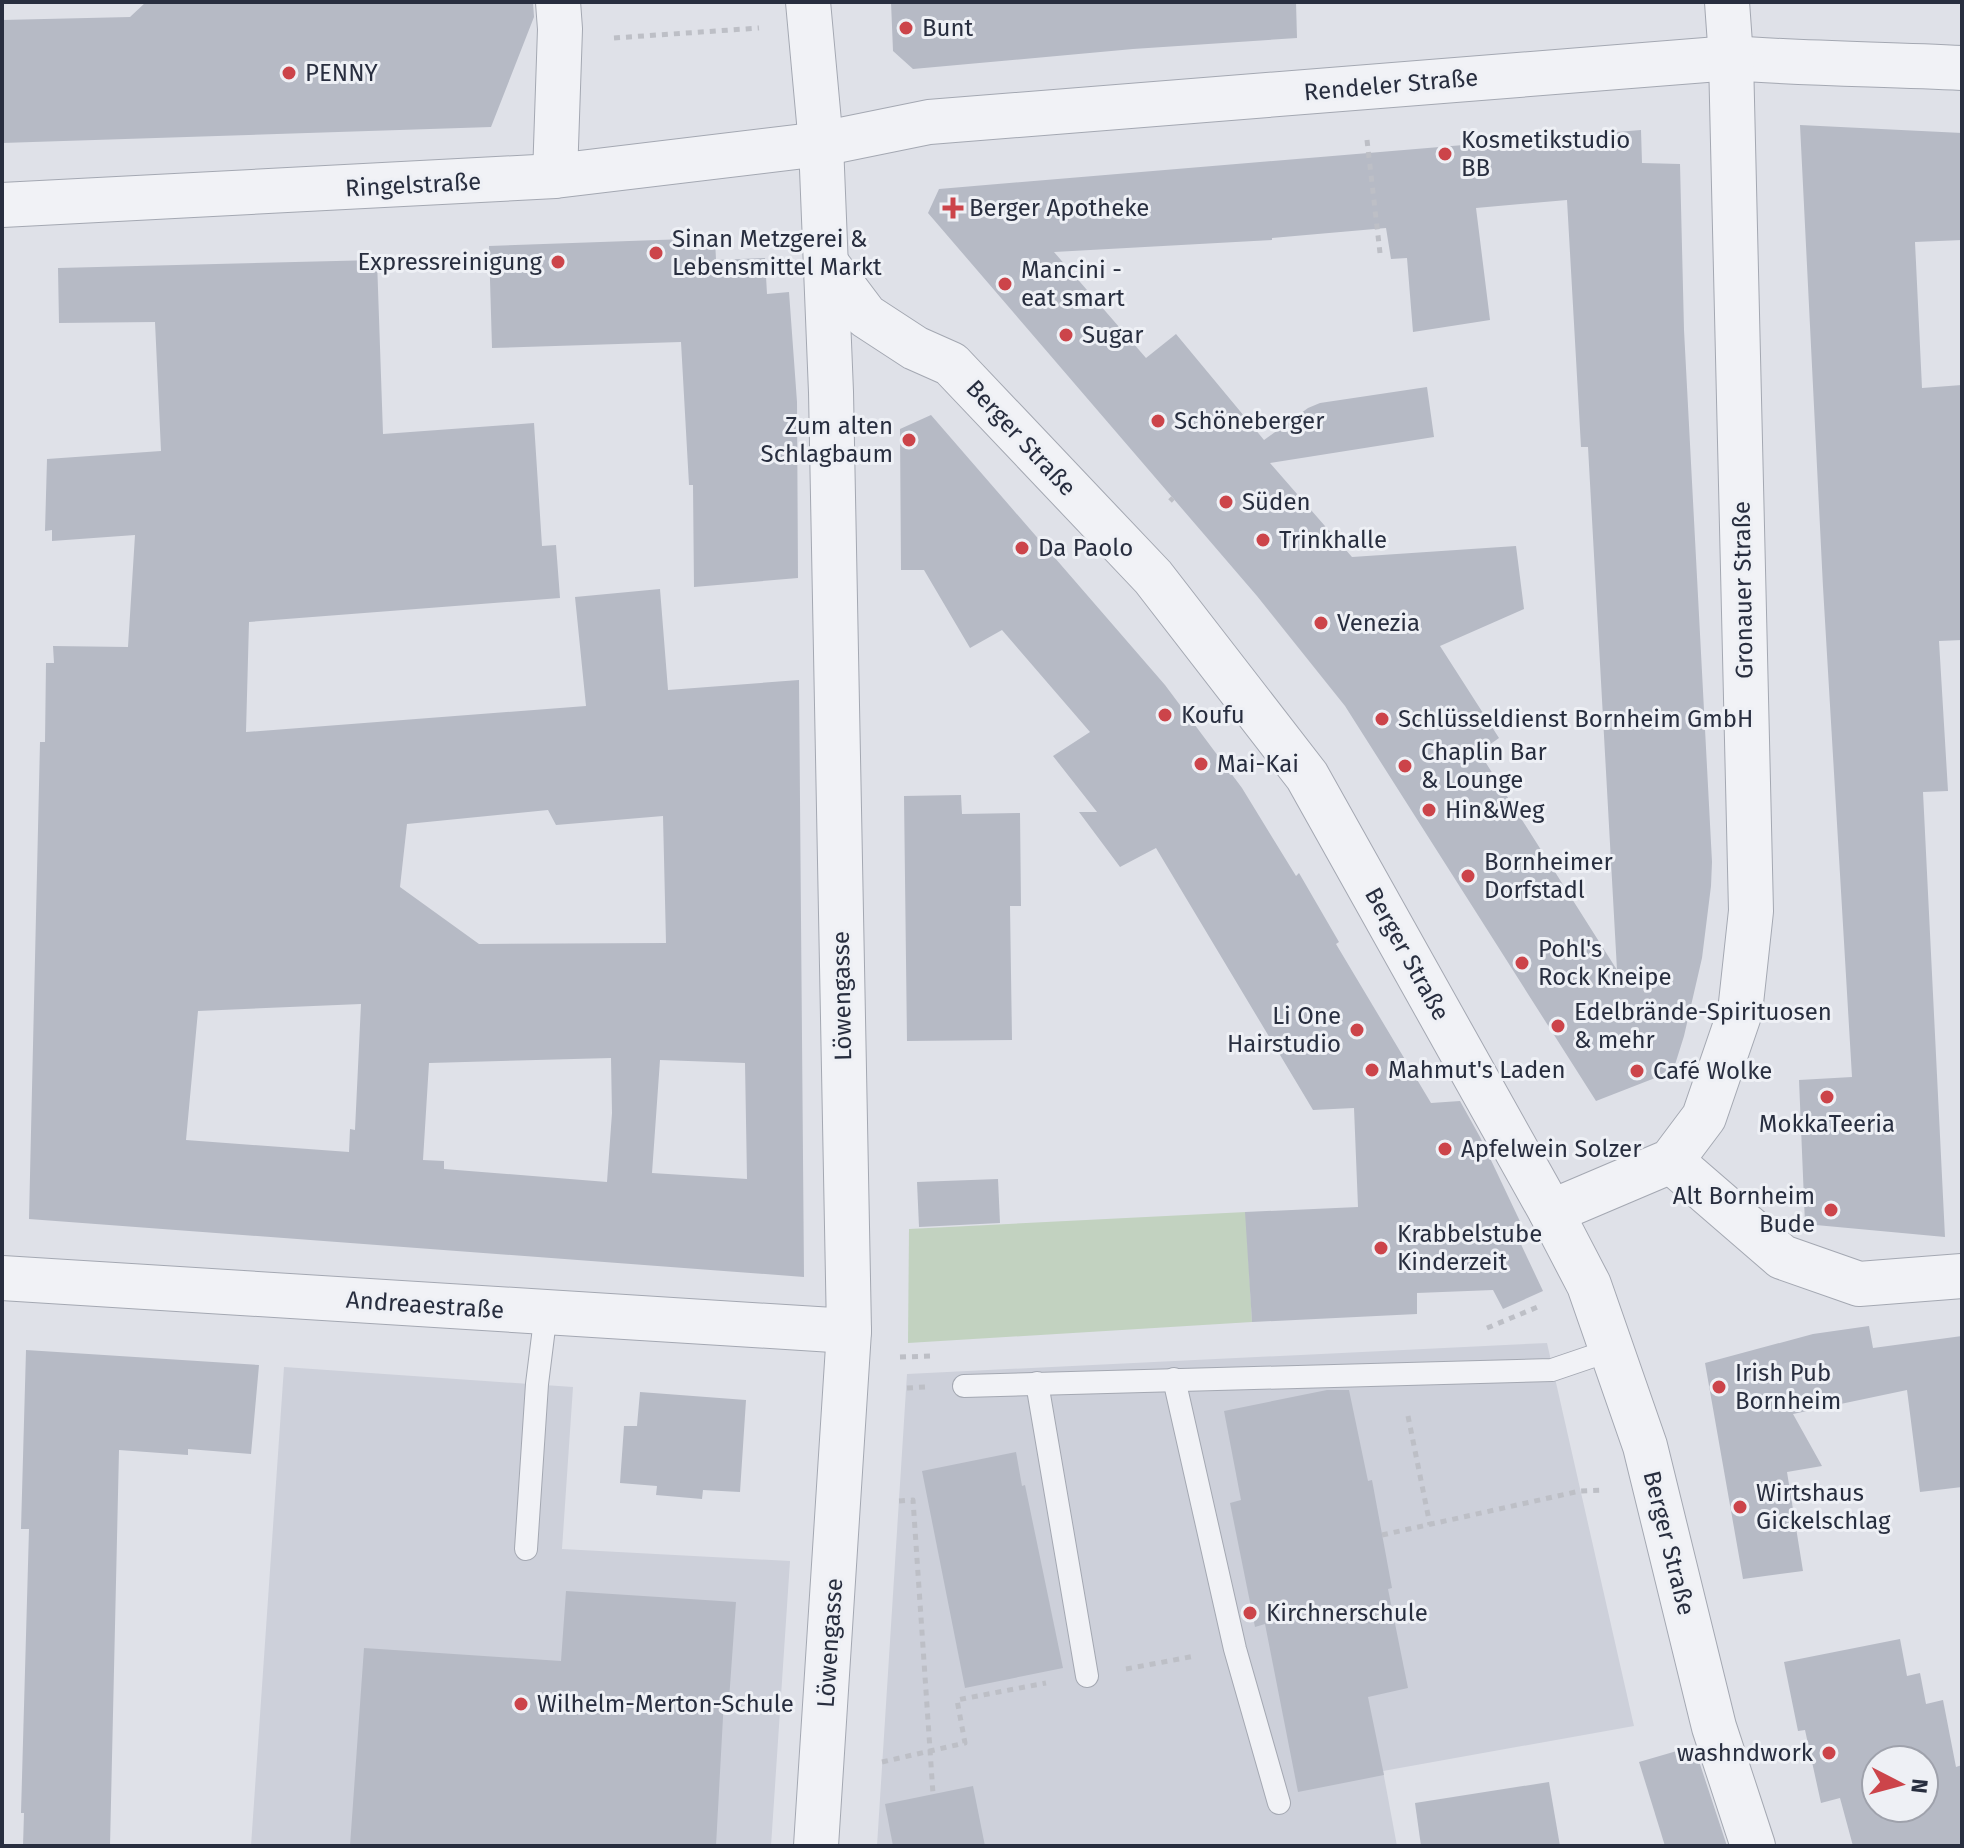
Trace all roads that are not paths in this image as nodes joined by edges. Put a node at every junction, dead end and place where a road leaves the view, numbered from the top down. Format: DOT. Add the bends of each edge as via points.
graph roads {
  1 [pos="558,2"];
  2 [pos="808,2"];
  3 [pos="1727,2"];
  4 [pos="1731,58"];
  5 [pos="1962,68"];
  6 [pos="821,144"];
  7 [pos="555,176"];
  8 [pos="2,205"];
  9 [pos="826,263"];
  10 [pos="1671,1161"];
  11 [pos="1551,1212"];
  12 [pos="1962,1276"];
  13 [pos="2,1278"];
  14 [pos="546,1312"];
  15 [pos="849,1331"];
  16 [pos="1611,1350"];
  17 [pos="1174,1379"];
  18 [pos="1037,1383"];
  19 [pos="964,1386"];
  20 [pos="526,1549"];
  21 [pos="1087,1676"];
  22 [pos="1279,1803"];
  23 [pos="816,1846"];
  24 [pos="1753,1846"];
  1 -- 7 [label="street"];
  2 -- 6 [label="street, Löwengasse"];
  3 -- 4 [label="street, Gronauer Straße"];
  4 -- 5 [label="street, Rendeler Straße"];
  4 -- 6 [label="street, Rendeler Straße" via="929,122"];
  4 -- 10 [label="street, Gronauer Straße" via="1751,911 1740,1012 1704,1117"];
  6 -- 7 [label="street, Ringelstraße"];
  6 -- 9 [label="street, Löwengasse"];
  7 -- 8 [label="street, Ringelstraße"];
  9 -- 11 [label="street, Berger Straße" via="866,316 951,364 1153,577 1307,776"];
  9 -- 15 [label="street, Löwengasse"];
  10 -- 11 [label="street"];
  10 -- 12 [label="street" via="1782,1257 1859,1284"];
  11 -- 16 [label="street, Berger Straße" via="1589,1285"];
  13 -- 14 [label="street, Andreaestraße"];
  14 -- 15 [label="street, Andreaestraße"];
  14 -- 20 [label="lane"];
  15 -- 23 [label="street, Löwengasse"];
  16 -- 17 [label="lane" via="1552,1370"];
  16 -- 24 [label="street, Berger Straße" via="1645,1446 1714,1727"];
  17 -- 18 [label="lane"];
  17 -- 22 [label="lane" via="1235,1649"];
  18 -- 19 [label="lane"];
  18 -- 21 [label="lane"];
}
